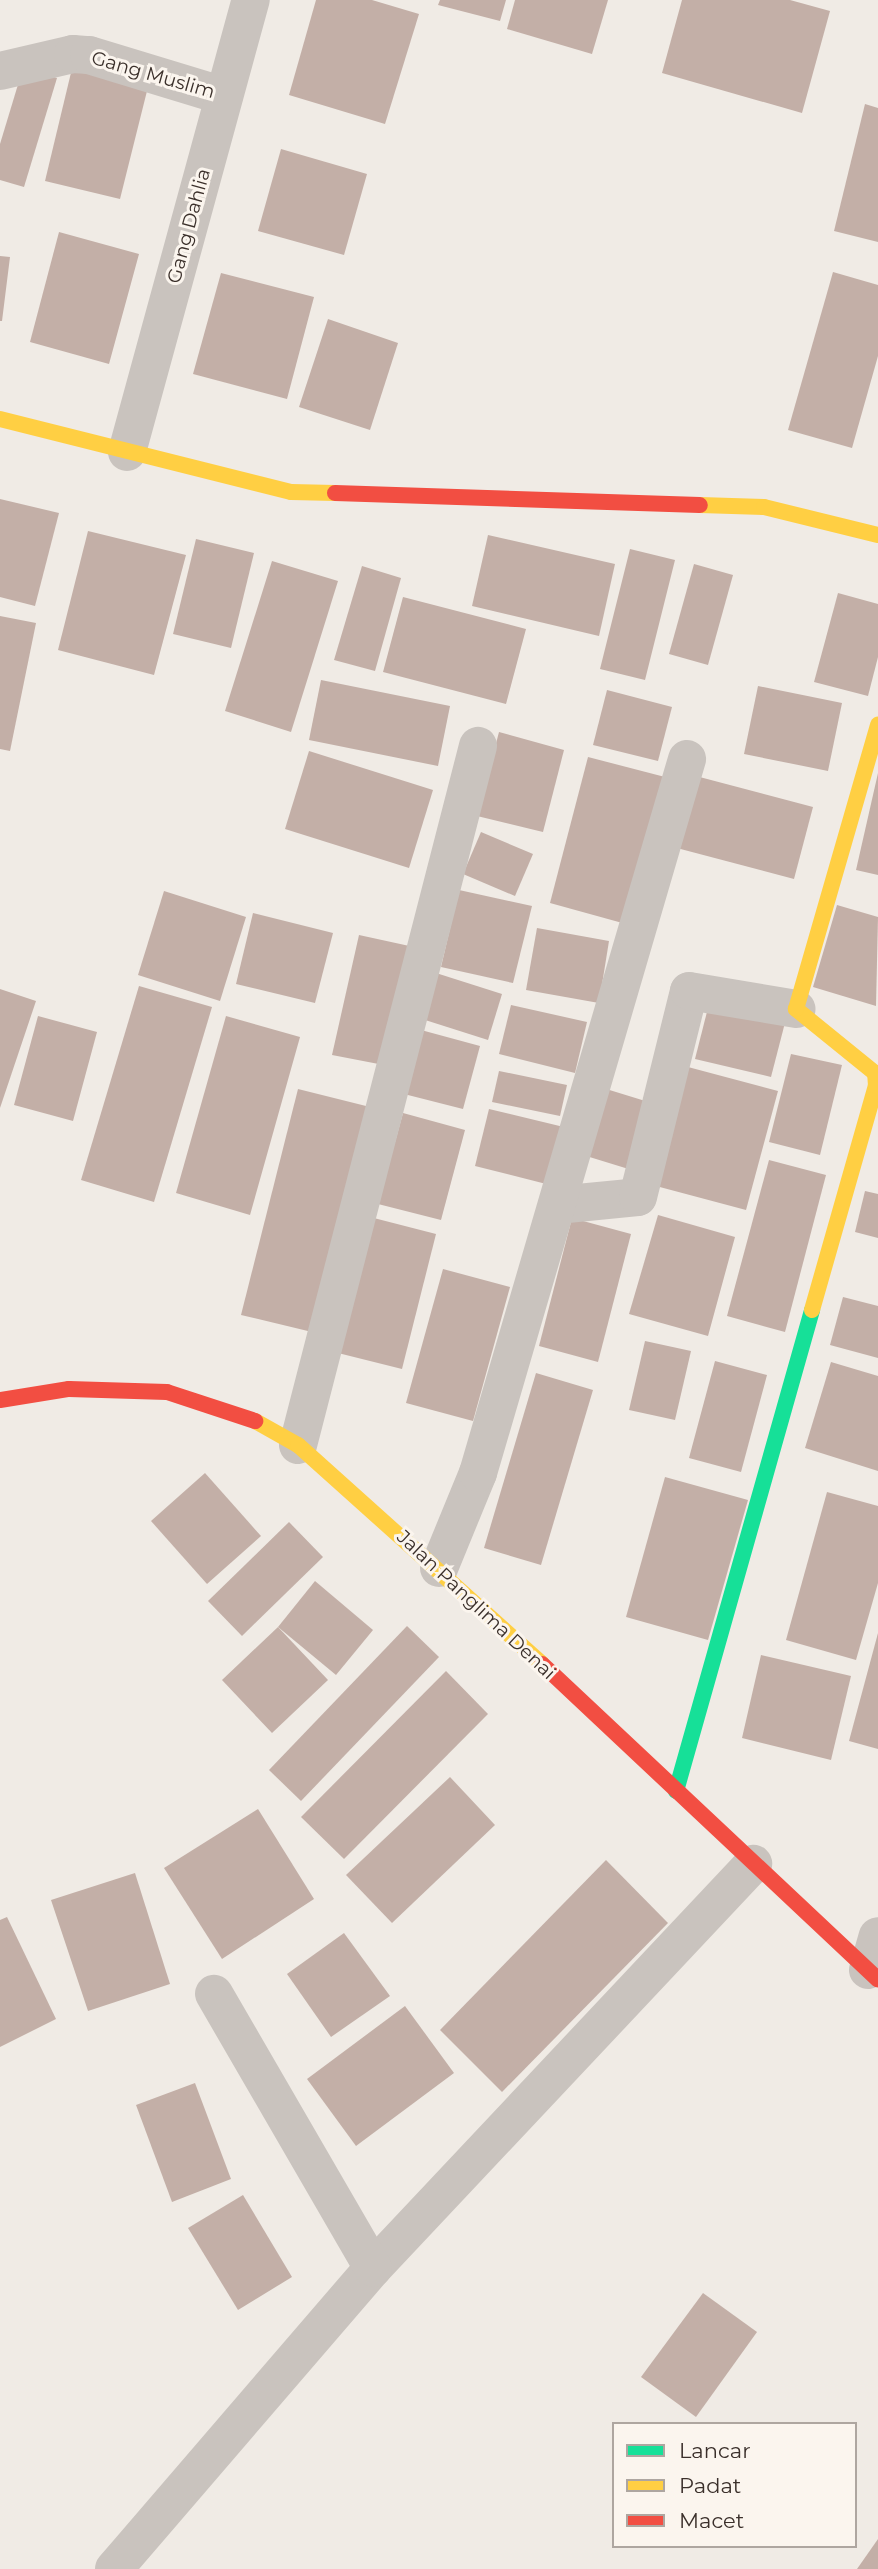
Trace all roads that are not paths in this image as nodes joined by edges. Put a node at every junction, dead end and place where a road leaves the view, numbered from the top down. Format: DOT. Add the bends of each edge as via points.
graph roads {
  1 [pos="251,0"];
  2 [pos="0,71"];
  3 [pos="224,96"];
  4 [pos="0,419"];
  5 [pos="127,452"];
  6 [pos="878,535"];
  7 [pos="878,725"];
  8 [pos="478,746"];
  9 [pos="687,759"];
  10 [pos="796,1009"];
  11 [pos="557,1205"];
  12 [pos="0,1400"];
  13 [pos="298,1444"];
  14 [pos="439,1568"];
  15 [pos="676,1791"];
  16 [pos="753,1864"];
  17 [pos="874,1962"];
  18 [pos="214,1994"];
  19 [pos="373,2268"];
  20 [pos="114,2569"];
  1 -- 3 [label="street, Gang Dahlia"];
  2 -- 3 [label="street, Gang Muslim" via="73,54 89,55"];
  3 -- 5 [label="street, Gang Dahlia"];
  4 -- 5 [label="street"];
  5 -- 6 [label="street" via="290,492 764,507"];
  7 -- 10 [label="street"];
  8 -- 13 [label="street"];
  9 -- 11 [label="street"];
  10 -- 11 [label="street" via="689,991 680,1009 638,1197"];
  10 -- 15 [label="street" via="875,1073 876,1086"];
  11 -- 14 [label="street" via="478,1473"];
  12 -- 13 [label="street, Jalan Panglima Denai" via="69,1389 167,1392 245,1415"];
  13 -- 14 [label="street, Jalan Panglima Denai"];
  14 -- 15 [label="street, Jalan Panglima Denai"];
  15 -- 16 [label="street, Jalan Panglima Denai"];
  16 -- 17 [label="street, Jalan Panglima Denai"];
  16 -- 19 [label="street"];
  18 -- 19 [label="street"];
  19 -- 20 [label="street"];
}
